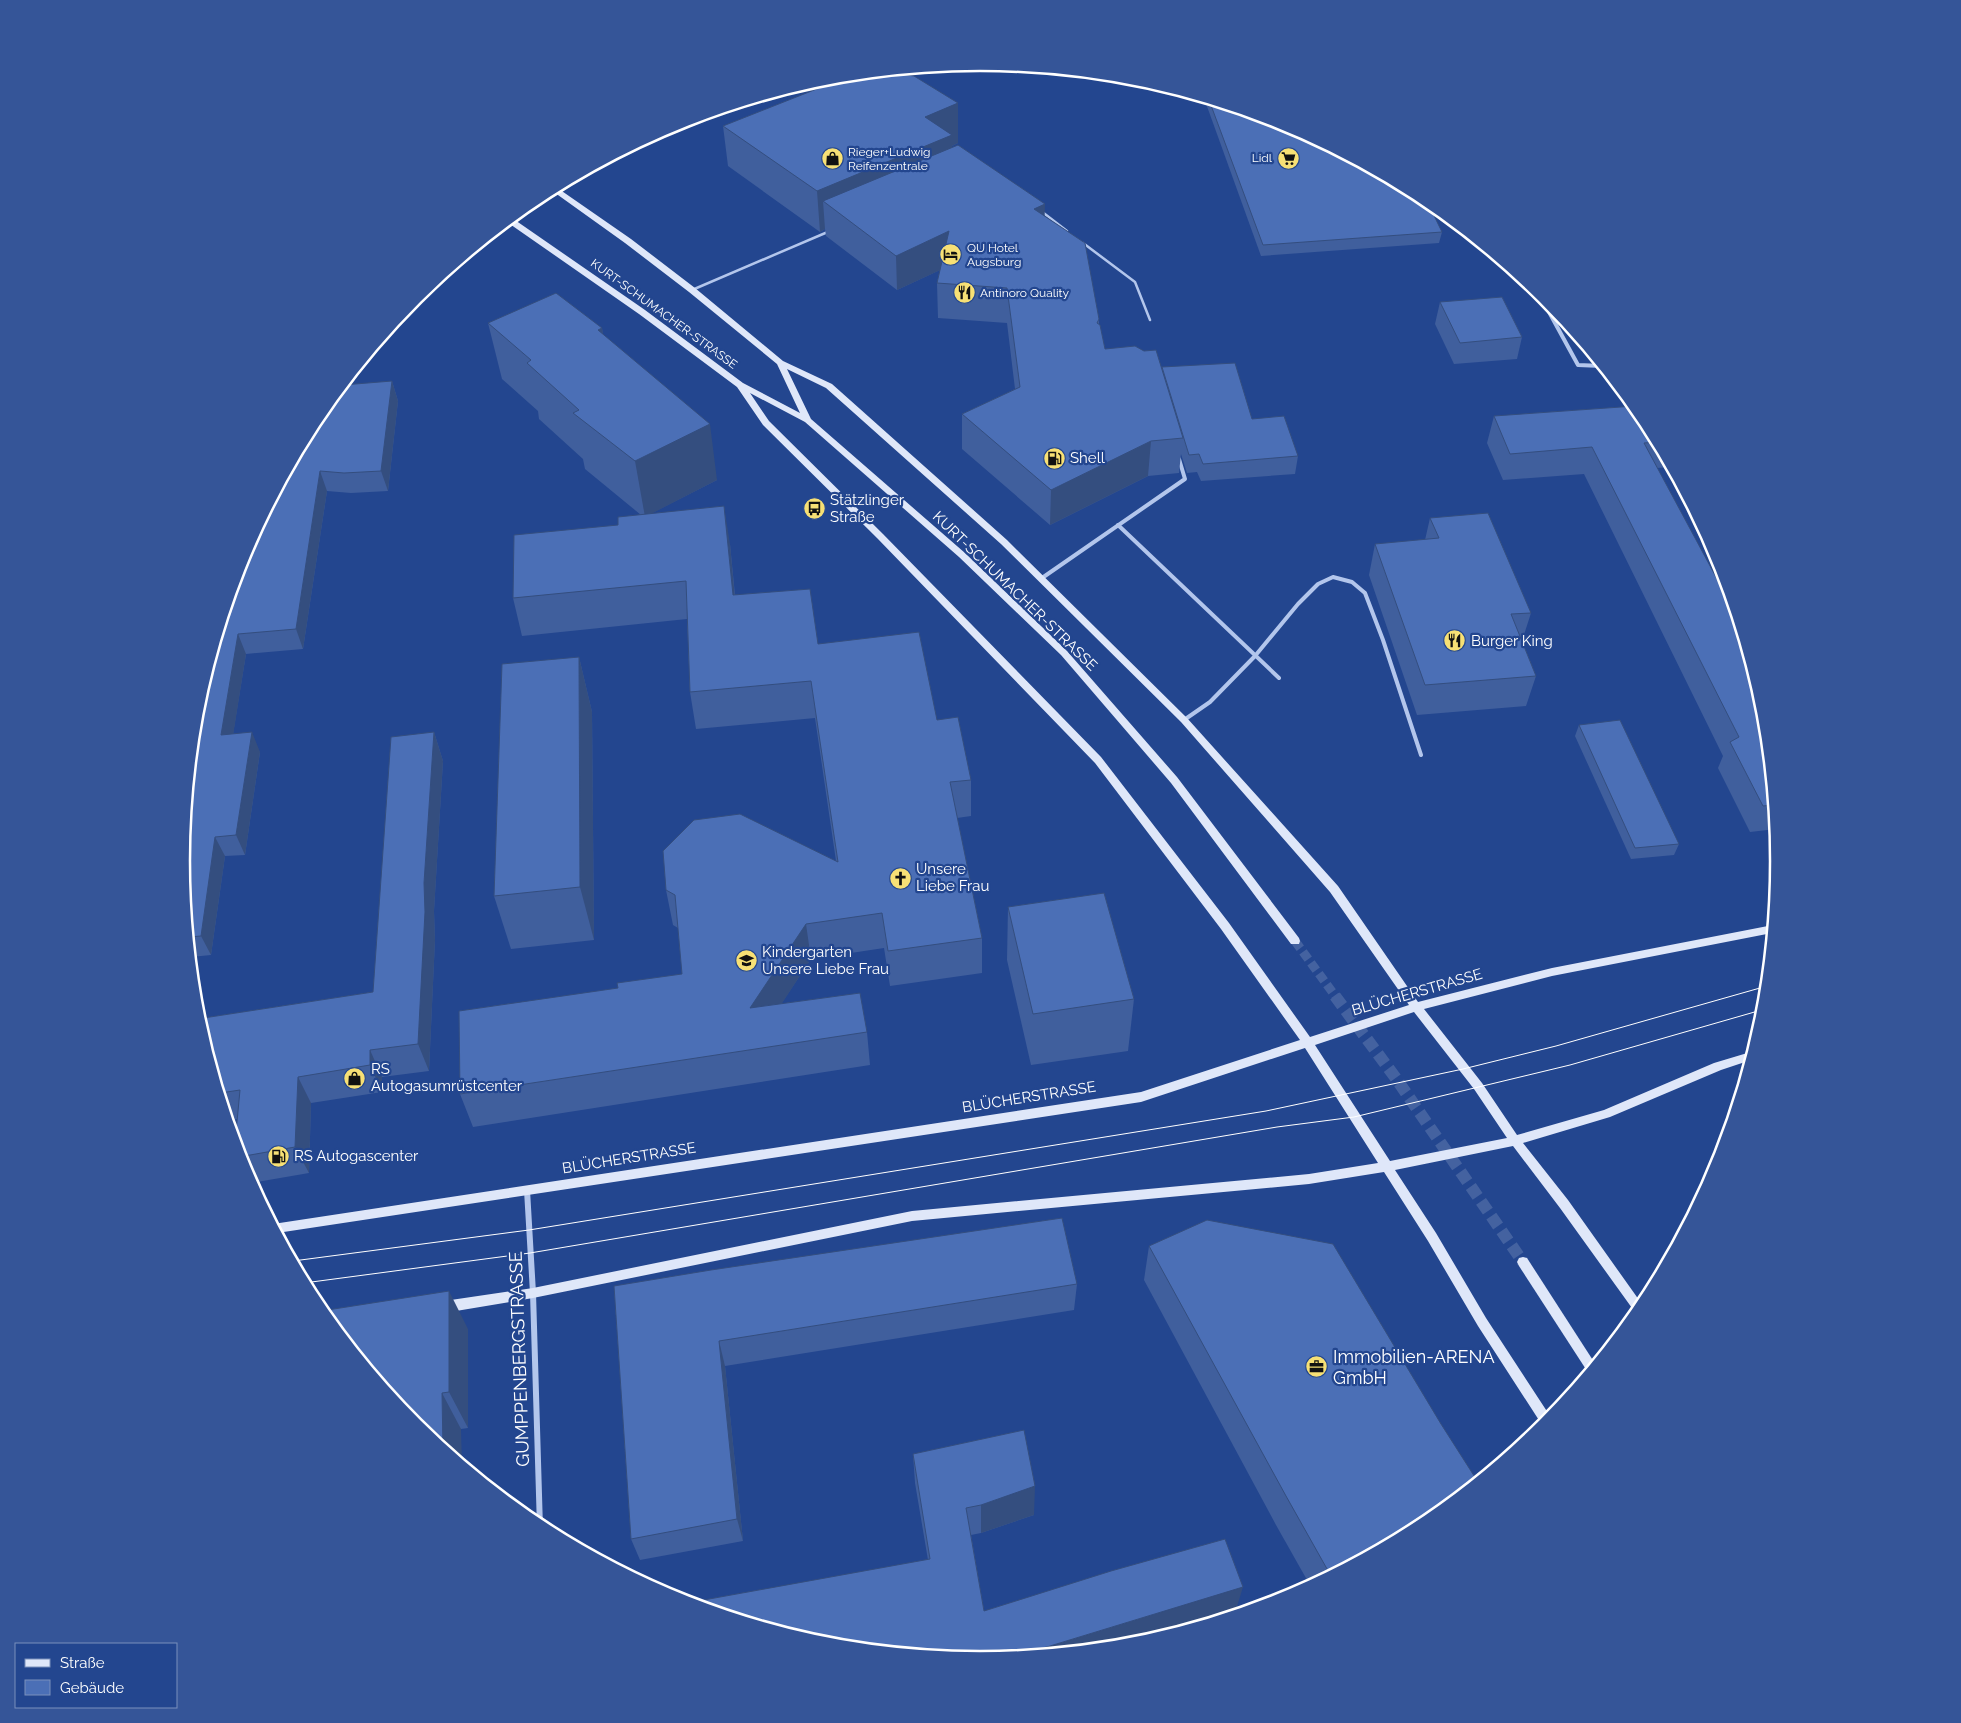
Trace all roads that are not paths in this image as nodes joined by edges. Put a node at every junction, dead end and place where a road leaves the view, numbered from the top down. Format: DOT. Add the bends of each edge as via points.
graph roads {
  1 [pos="560,193"];
  2 [pos="1037,208"];
  3 [pos="514,224"];
  4 [pos="835,229"];
  5 [pos="1075,237"];
  6 [pos="1082,242"];
  7 [pos="692,290"];
  8 [pos="1551,315"];
  9 [pos="1150,320"];
  10 [pos="780,364"];
  11 [pos="1596,366"];
  12 [pos="740,384"];
  13 [pos="808,420"];
  14 [pos="1177,451"];
  15 [pos="1118,525"];
  16 [pos="1042,578"];
  17 [pos="1255,656"];
  18 [pos="1279,678"];
  19 [pos="1184,720"];
  20 [pos="1421,755"];
  21 [pos="1767,930"];
  22 [pos="1295,941"];
  23 [pos="1416,1007"];
  24 [pos="1307,1042"];
  25 [pos="1746,1057"];
  26 [pos="1515,1141"];
  27 [pos="1386,1167"];
  28 [pos="527,1190"];
  29 [pos="280,1227"];
  30 [pos="1523,1262"];
  31 [pos="532,1293"];
  32 [pos="1635,1305"];
  33 [pos="427,1310"];
  34 [pos="1589,1365"];
  35 [pos="1543,1416"];
  36 [pos="540,1518"];
  1 -- 7 [label="main road, KURT-SCHUMACHER-STRASSE"];
  2 -- 5 [label="lane"];
  3 -- 12 [label="main road, KURT-SCHUMACHER-STRASSE"];
  4 -- 7 [label="lane"];
  6 -- 9 [label="lane" via="1135,282"];
  7 -- 10 [label="main road, KURT-SCHUMACHER-STRASSE"];
  8 -- 11 [label="street" via="1578,365"];
  10 -- 13 [label="main road, KURT-SCHUMACHER-STRASSE"];
  10 -- 16 [label="main road" via="829,386"];
  12 -- 13 [label="main road, KURT-SCHUMACHER-STRASSE"];
  12 -- 24 [label="main road" via="766,423 1098,760 1225,926"];
  13 -- 22 [label="main road, KURT-SCHUMACHER-STRASSE" via="962,555 1064,653 1174,780"];
  14 -- 15 [label="lane" via="1185,479"];
  15 -- 16 [label="lane"];
  15 -- 17 [label="lane"];
  16 -- 19 [label="main road"];
  17 -- 18 [label="lane"];
  17 -- 19 [label="lane" via="1210,702"];
  17 -- 20 [label="lane" via="1318,584 1334,577 1352,582 1364,593 1383,640"];
  19 -- 23 [label="main road" via="1334,889"];
  21 -- 23 [label="main road, BLÜCHERSTRASSE" via="1552,972"];
  23 -- 24 [label="main road, BLÜCHERSTRASSE"];
  23 -- 26 [label="main road" via="1478,1086"];
  24 -- 27 [label="main road"];
  24 -- 28 [label="main road, BLÜCHERSTRASSE" via="1141,1097"];
  25 -- 26 [label="main road" via="1606,1114"];
  26 -- 27 [label="main road"];
  26 -- 32 [label="main road"];
  27 -- 31 [label="main road" via="1309,1179 912,1216"];
  27 -- 35 [label="main road"];
  28 -- 29 [label="main road, BLÜCHERSTRASSE"];
  28 -- 31 [label="street, GUMPPENBERGSTRASSE"];
  30 -- 34 [label="main road"];
  31 -- 33 [label="main road"];
  31 -- 36 [label="street, GUMPPENBERGSTRASSE"];
}
